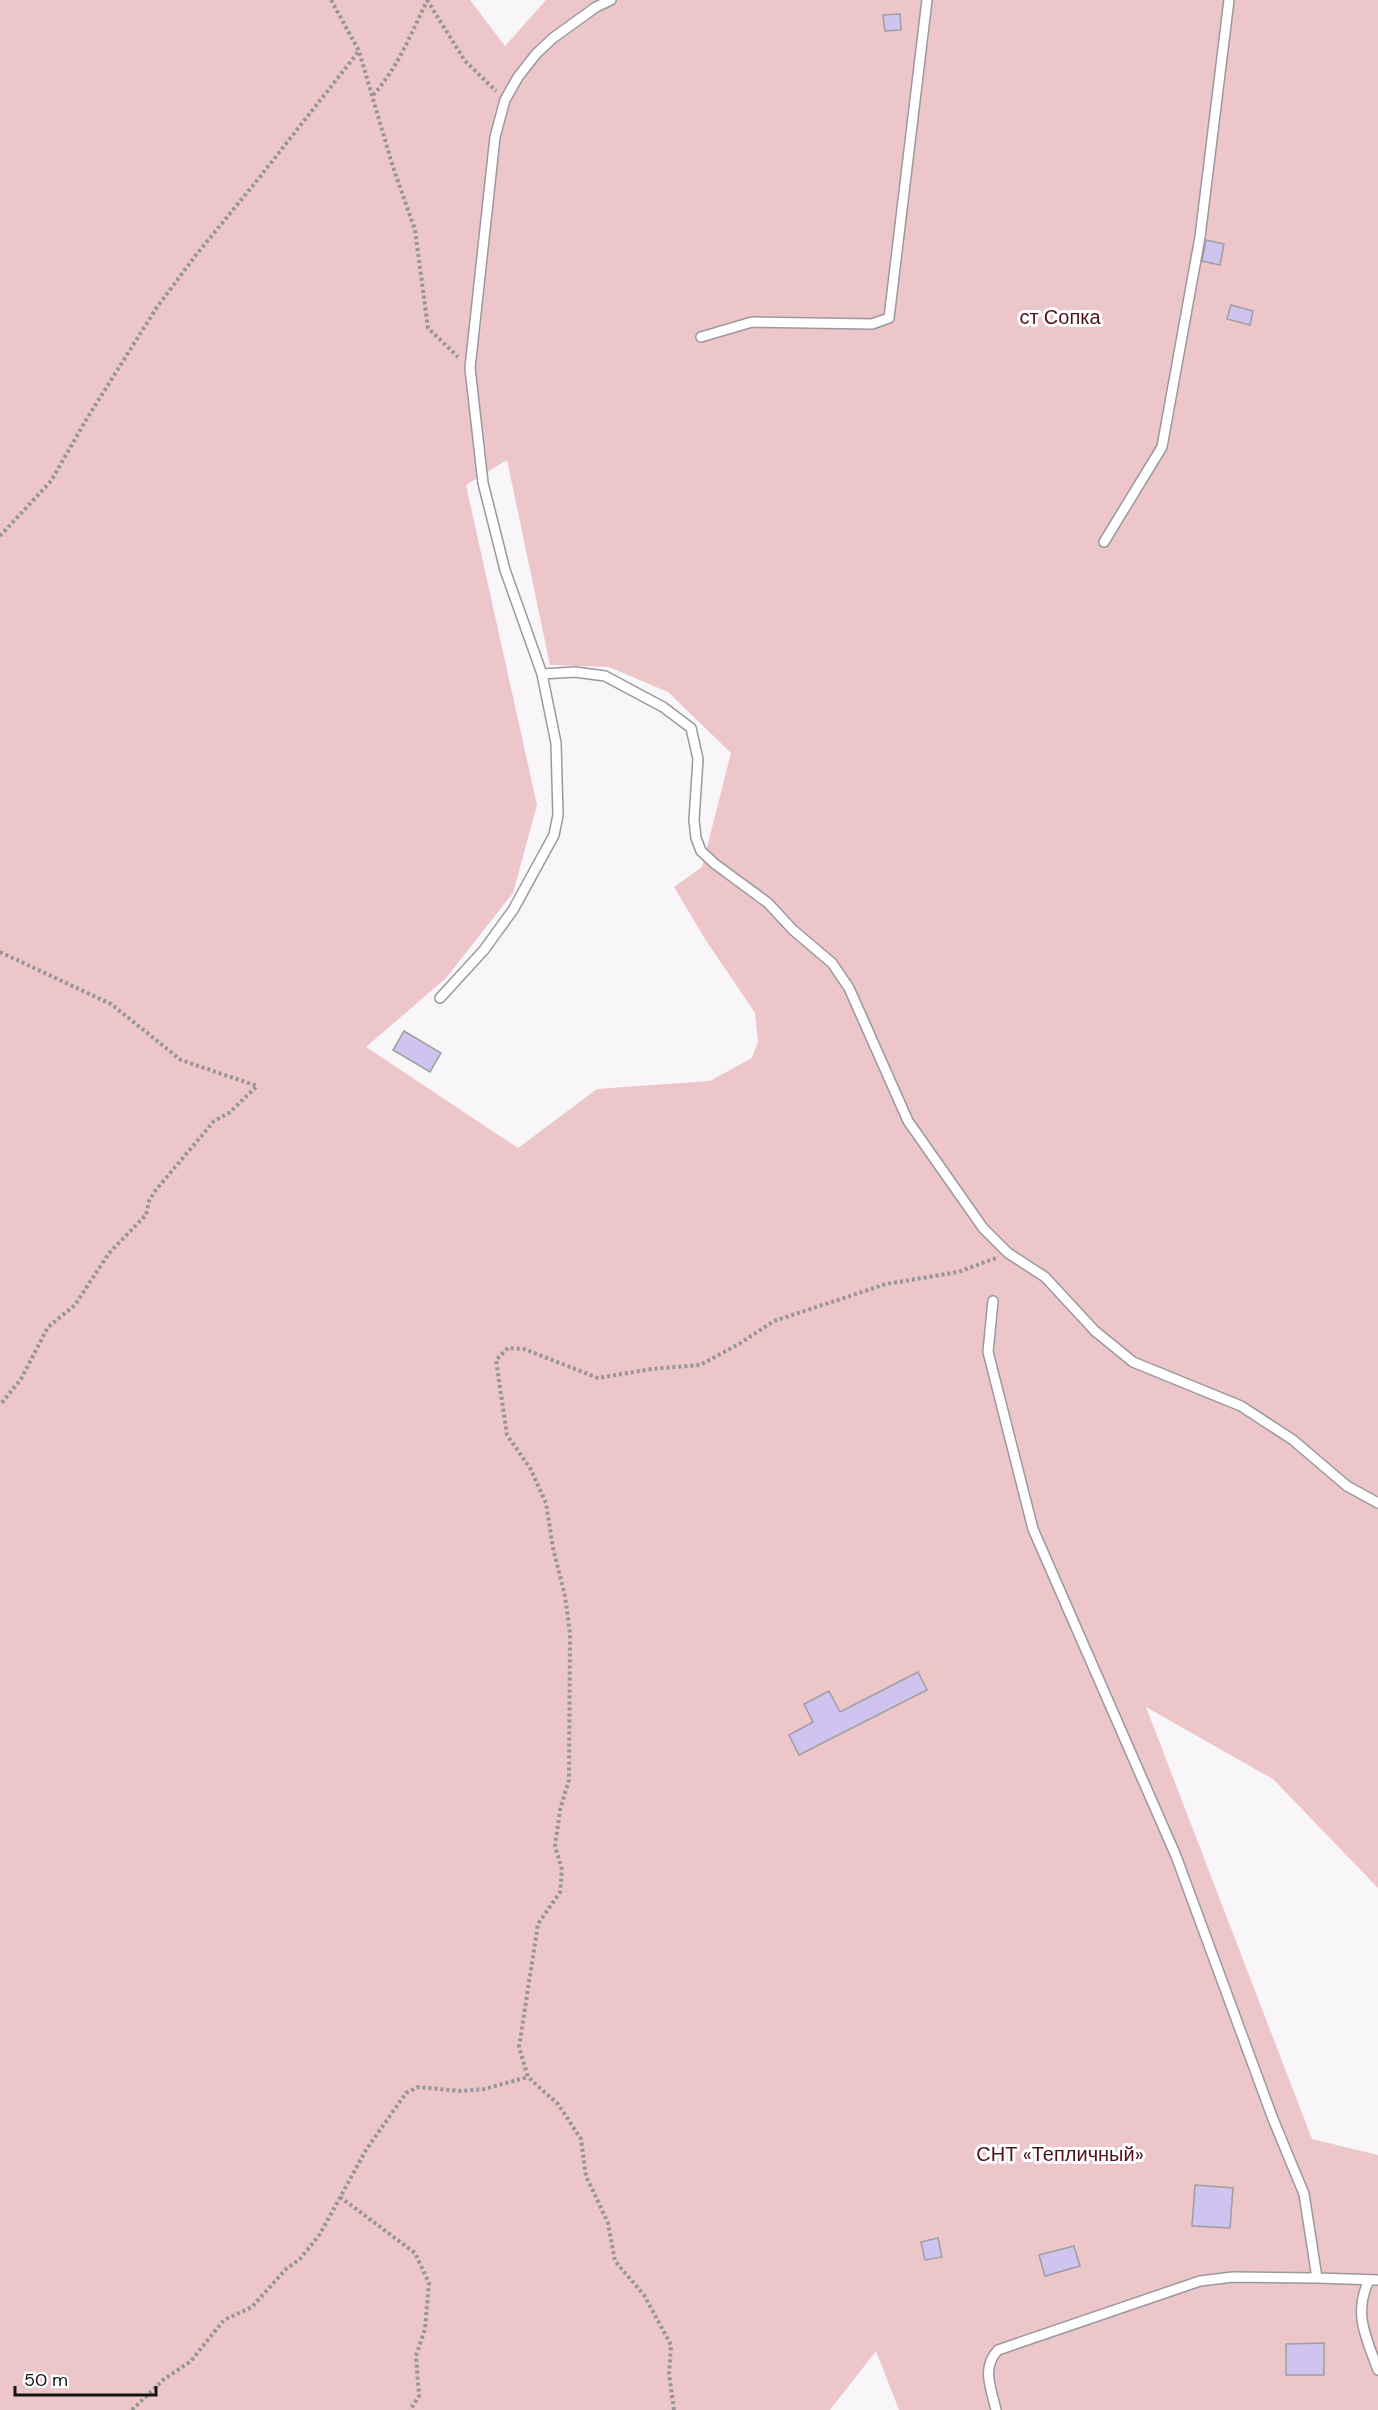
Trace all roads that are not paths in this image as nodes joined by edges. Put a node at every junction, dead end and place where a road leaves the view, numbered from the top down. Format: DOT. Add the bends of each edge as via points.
graph roads {
  1 [pos="611,0"];
  2 [pos="927,0"];
  3 [pos="1228,0"];
  4 [pos="701,337"];
  5 [pos="1104,542"];
  6 [pos="542,674"];
  7 [pos="440,998"];
  8 [pos="993,1300"];
  9 [pos="1378,1503"];
  10 [pos="1317,2278"];
  11 [pos="1374,2280"];
  12 [pos="1378,2370"];
  13 [pos="996,2410"];
  1 -- 6 [label="lane" via="553,38 518,76 505,99 495,137 470,368 483,483 505,570"];
  2 -- 4 [label="lane" via="889,318 872,324 752,322"];
  3 -- 5 [label="lane" via="1203,215 1162,447"];
  6 -- 7 [label="lane" via="556,743 558,816 554,835 513,910 484,950"];
  6 -- 9 [label="lane" via="574,672 605,676 663,707 691,728 698,759 694,820 701,851 768,903 832,963 849,988 908,1121 983,1228 1008,1253 1045,1277 1095,1331 1133,1362 1241,1406 1293,1440 1347,1486"];
  8 -- 10 [label="lane" via="988,1352 1033,1529 1176,1856 1304,2194"];
  10 -- 11 [label="lane"];
  10 -- 13 [label="lane" via="1233,2277 1200,2281 998,2350 990,2359 987,2372"];
  11 -- 12 [label="lane" via="1362,2296 1363,2329"];
}
